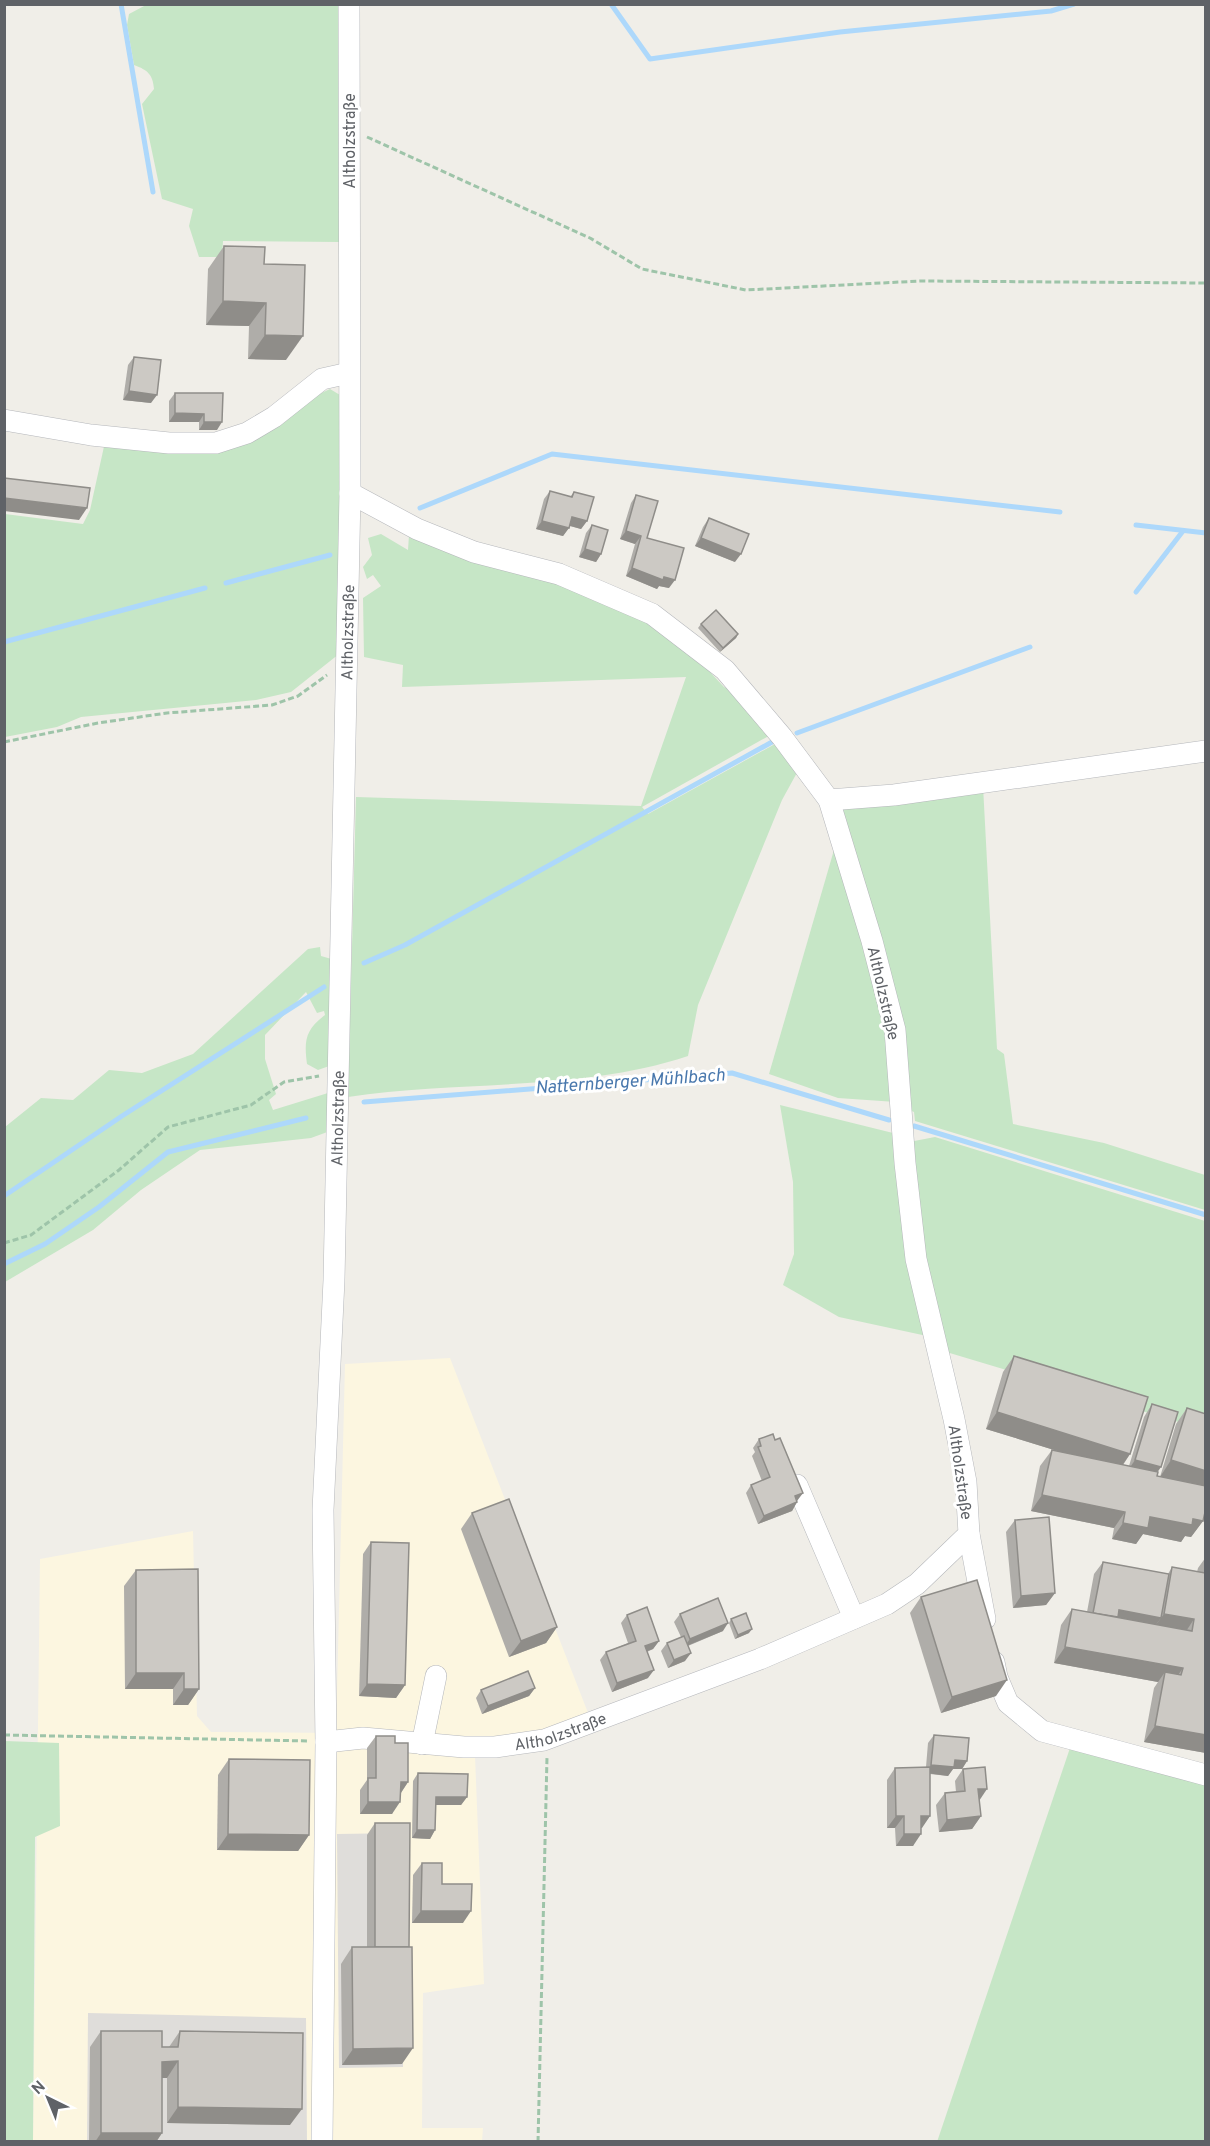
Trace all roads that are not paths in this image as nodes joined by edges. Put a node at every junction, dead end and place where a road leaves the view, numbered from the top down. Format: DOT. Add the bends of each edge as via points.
graph roads {
  1 [pos="349,4"];
  2 [pos="349,373"];
  3 [pos="4,420"];
  4 [pos="350,493"];
  5 [pos="1206,751"];
  6 [pos="829,800"];
  7 [pos="797,1485"];
  8 [pos="969,1534"];
  9 [pos="854,1618"];
  10 [pos="436,1676"];
  11 [pos="326,1742"];
  12 [pos="422,1744"];
  13 [pos="1206,1775"];
  14 [pos="322,2142"];
  1 -- 2 [label="street, Altholzstraße"];
  2 -- 3 [label="street" via="322,378 274,417 246,433 216,443 169,443 91,435"];
  2 -- 4 [label="street, Altholzstraße"];
  4 -- 6 [label="street, Altholzstraße" via="417,529 474,552 559,574 652,614 725,670"];
  4 -- 11 [label="street, Altholzstraße" via="334,1280 323,1510"];
  5 -- 6 [label="street"];
  6 -- 8 [label="street, Altholzstraße" via="895,1030 916,1259 954,1419 966,1482"];
  7 -- 9 [label="street"];
  8 -- 9 [label="street, Altholzstraße" via="917,1584"];
  8 -- 13 [label="street" via="997,1677 1008,1703 1042,1731"];
  9 -- 12 [label="street, Altholzstraße" via="760,1659 544,1740 495,1747"];
  10 -- 12 [label="street"];
  11 -- 12 [label="street, Altholzstraße" via="363,1738"];
  11 -- 14 [label="street, Altholzstraße"];
}
